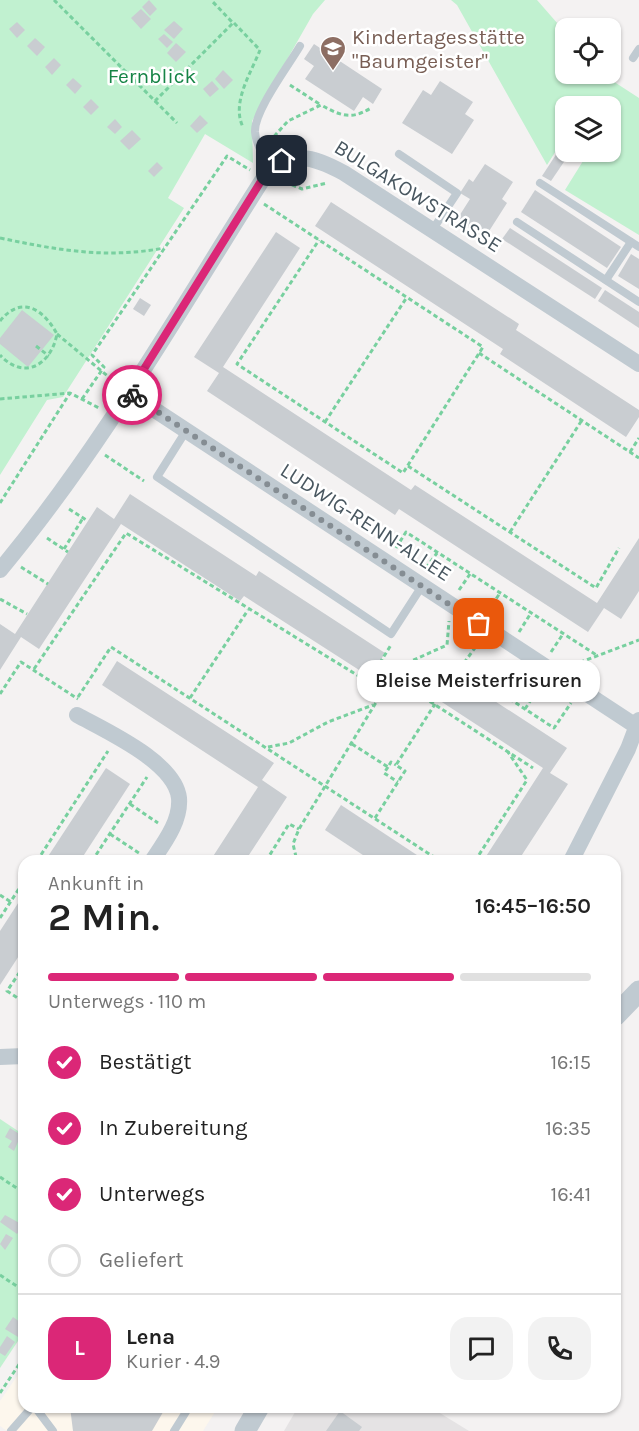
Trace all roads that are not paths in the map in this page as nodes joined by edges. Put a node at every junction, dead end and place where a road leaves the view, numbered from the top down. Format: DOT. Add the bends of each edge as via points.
graph roads {
  1 [pos="300,46"];
  2 [pos="639,49"];
  3 [pos="633,58"];
  4 [pos="399,154"];
  5 [pos="267,174"];
  6 [pos="540,183"];
  7 [pos="517,222"];
  8 [pos="433,229"];
  9 [pos="635,245"];
  10 [pos="606,280"];
  11 [pos="639,302"];
  12 [pos="639,364"];
  13 [pos="129,393"];
  14 [pos="186,431"];
  15 [pos="4,565"];
  16 [pos="422,586"];
  17 [pos="77,715"];
  18 [pos="638,725"];
  19 [pos="150,855"];
  20 [pos="574,855"];
  21 [pos="639,991"];
  22 [pos="621,1010"];
  23 [pos="18,1056"];
  24 [pos="0,1057"];
  25 [pos="28,1413"];
  26 [pos="39,1413"];
  27 [pos="185,1413"];
  28 [pos="256,1413"];
  29 [pos="11,1431"];
  30 [pos="53,1431"];
  31 [pos="174,1431"];
  32 [pos="245,1431"];
  1 -- 5 [label="lane" via="260,114 255,131"];
  2 -- 3 [label="lane"];
  4 -- 8 [label="lane" via="457,193"];
  5 -- 8 [label="street, BULGAKOWSTRASSE" via="282,161 319,160"];
  5 -- 13 [label="street"];
  6 -- 9 [label="lane"];
  7 -- 10 [label="lane"];
  8 -- 12 [label="street, BULGAKOWSTRASSE"];
  9 -- 10 [label="lane"];
  10 -- 11 [label="lane"];
  13 -- 14 [label="street, LUDWIG-RENN-ALLEE"];
  13 -- 15 [label="street" via="56,501"];
  14 -- 16 [label="street, LUDWIG-RENN-ALLEE"];
  14 -- 16 [label="lane" via="157,477 390,634"];
  16 -- 18 [label="street, LUDWIG-RENN-ALLEE"];
  17 -- 19 [label="street" via="117,736 157,763 172,779 179,798 171,831"];
  18 -- 20 [label="street"];
  21 -- 22 [label="street"];
  23 -- 24 [label="street"];
  25 -- 29 [label="lane"];
  26 -- 30 [label="lane"];
  27 -- 31 [label="lane"];
  28 -- 32 [label="street"];
}
